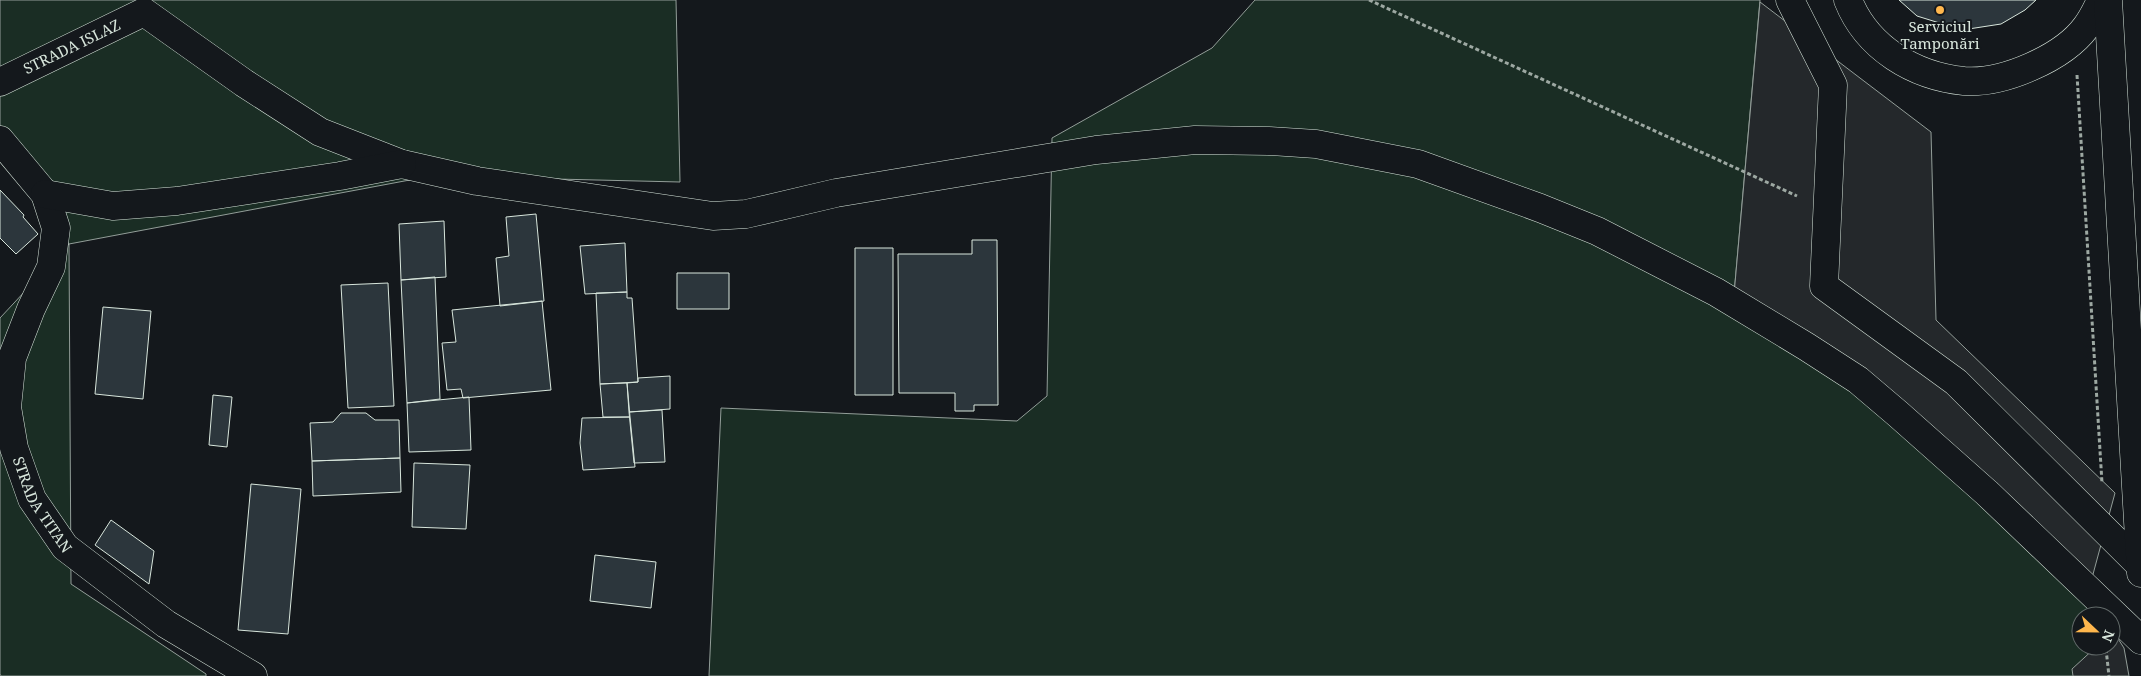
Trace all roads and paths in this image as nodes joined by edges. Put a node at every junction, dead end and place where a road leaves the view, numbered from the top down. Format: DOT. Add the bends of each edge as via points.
graph roads {
  1 [pos="1369,0"];
  2 [pos="1790,0"];
  3 [pos="1848,0"];
  4 [pos="2101,0"];
  5 [pos="2108,0"];
  6 [pos="2074,39"];
  7 [pos="0,82"];
  8 [pos="0,140"];
  9 [pos="402,164"];
  10 [pos="45,194"];
  11 [pos="1827,210"];
  12 [pos="2105,529"];
  13 [pos="2141,571"];
  14 [pos="2141,640"];
  15 [pos="2107,656"];
  16 [pos="253,676"];
  17 [pos="2110,676"];
  1 -- 11 [label="path"];
  2 -- 11 [label="street" via="1833,85"];
  3 -- 6 [label="street" via="1866,31 1881,48 1905,64 1965,81 2005,77 2047,58"];
  4 -- 6 [label="street" via="2086,27"];
  5 -- 13 [label="street"];
  6 -- 12 [label="path"];
  7 -- 9 [label="street, STRADA ISLAZ" via="144,12 320,132"];
  8 -- 10 [label="street, STRADA TITAN"];
  9 -- 10 [label="street" via="177,201 113,206"];
  9 -- 14 [label="street" via="477,181 713,216 746,214 836,193 1096,150 1195,140 1316,144 1418,164 1597,231 1716,292 1807,346 1858,380 1898,414 1987,493"];
  10 -- 16 [label="street, STRADA TITAN" via="56,228 51,266 12,358 7,407 14,448 32,499 65,547 166,624"];
  11 -- 12 [label="street" via="1824,286 1956,382"];
  12 -- 13 [label="street"];
  15 -- 17 [label="path"];
}
